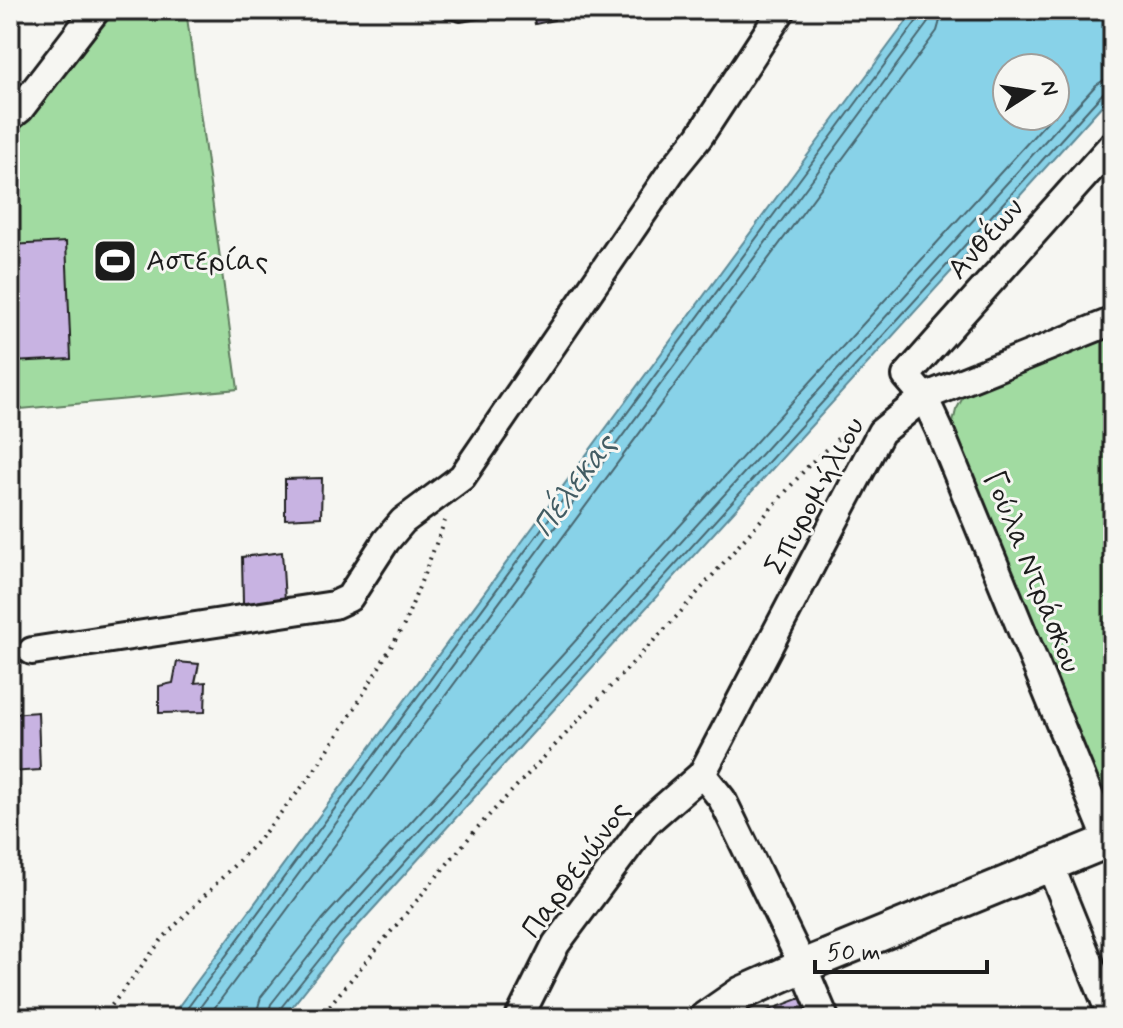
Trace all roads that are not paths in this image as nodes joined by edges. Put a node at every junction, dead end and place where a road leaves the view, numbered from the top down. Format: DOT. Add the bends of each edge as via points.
graph roads {
  1 [pos="96,10"];
  2 [pos="447,10"];
  3 [pos="483,10"];
  4 [pos="780,11"];
  5 [pos="10,117"];
  6 [pos="1113,144"];
  7 [pos="1113,321"];
  8 [pos="906,376"];
  9 [pos="924,397"];
  10 [pos="32,651"];
  11 [pos="702,774"];
  12 [pos="1110,840"];
  13 [pos="1050,865"];
  14 [pos="803,966"];
  15 [pos="519,1018"];
  16 [pos="706,1018"];
  17 [pos="825,1018"];
  18 [pos="1112,1018"];
  1 -- 5 [label="street"];
  2 -- 3 [label="lane"];
  4 -- 10 [label="street" via="699,137 462,477 403,521 349,598 334,605"];
  6 -- 8 [label="street, Ανθέων"];
  7 -- 9 [label="street, Σπυρομήλιου"];
  8 -- 9 [label="street, Γούλα Ντράσκου"];
  9 -- 11 [label="street, Σπυρομήλιου" via="881,432"];
  9 -- 12 [label="street, Γούλα Ντράσκου"];
  11 -- 14 [label="street" via="722,799"];
  11 -- 15 [label="street, Παρθενώνος" via="646,823 556,944"];
  12 -- 13 [label="street"];
  13 -- 14 [label="street"];
  13 -- 18 [label="street"];
  14 -- 16 [label="street" via="742,993"];
  14 -- 17 [label="street"];
}
